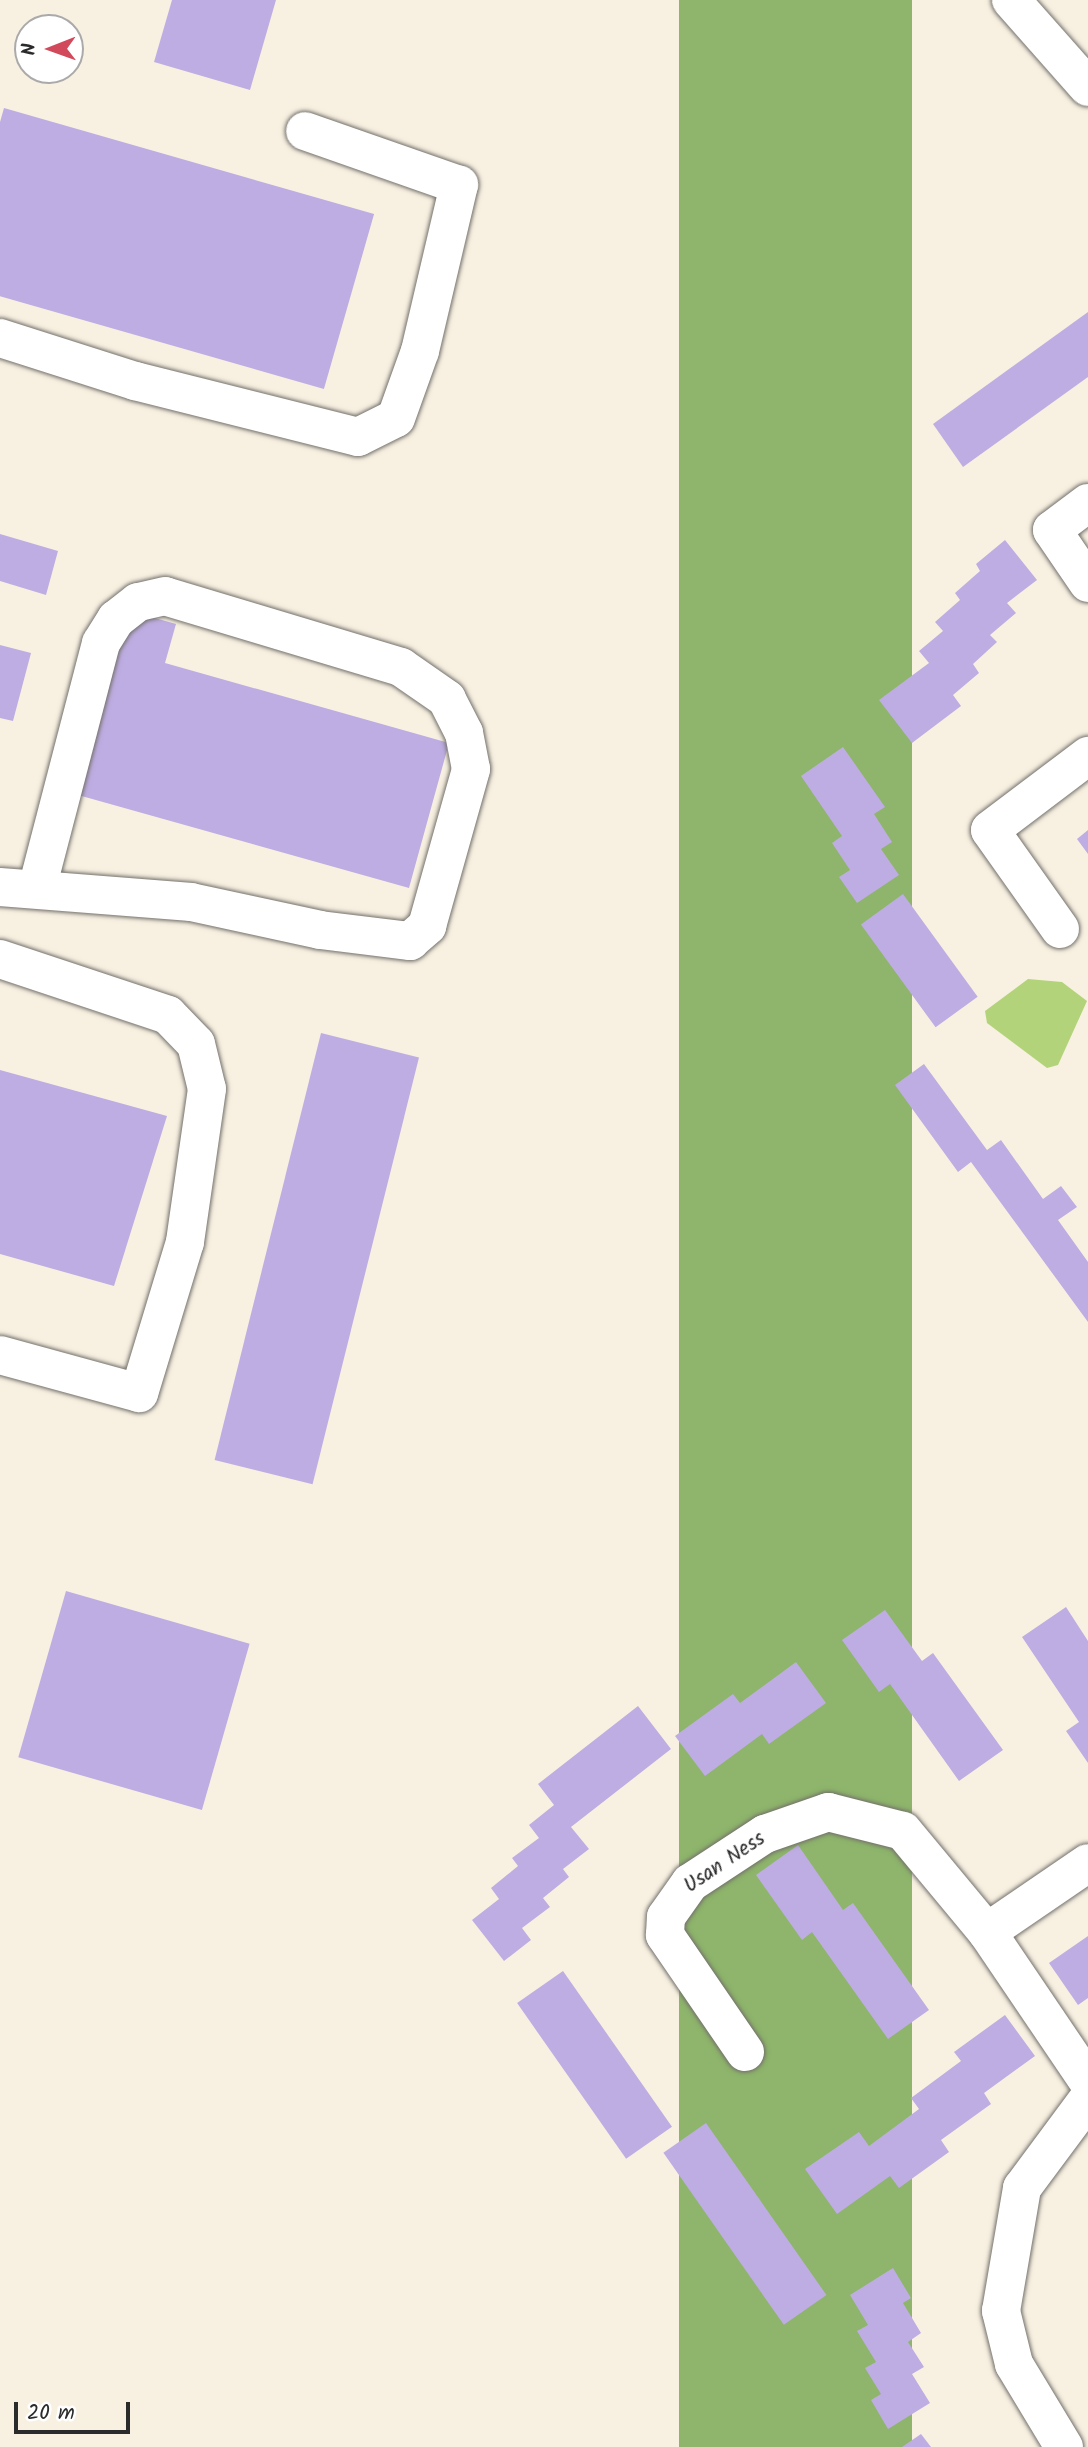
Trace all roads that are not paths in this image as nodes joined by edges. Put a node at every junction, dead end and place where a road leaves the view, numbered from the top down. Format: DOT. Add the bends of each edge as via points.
graph roads {
  1 [pos="1011,0"];
  2 [pos="1088,87"];
  3 [pos="305,131"];
  4 [pos="0,338"];
  5 [pos="1088,503"];
  6 [pos="1088,583"];
  7 [pos="1088,756"];
  8 [pos="38,885"];
  9 [pos="0,887"];
  10 [pos="1060,929"];
  11 [pos="0,958"];
  12 [pos="0,1355"];
  13 [pos="1088,1863"];
  14 [pos="987,1933"];
  15 [pos="745,2052"];
  16 [pos="1088,2081"];
  17 [pos="1088,2099"];
  18 [pos="1065,2447"];
  1 -- 2 [label="street"];
  3 -- 4 [label="street" via="459,185 420,351 396,418 358,437 135,381"];
  5 -- 6 [label="street" via="1052,530"];
  7 -- 10 [label="street" via="990,830"];
  8 -- 8 [label="street" via="191,902 320,930 410,941 427,926 471,769 464,733 447,699 401,667 165,596 138,602 116,619 101,643"];
  8 -- 9 [label="street"];
  11 -- 12 [label="street" via="167,1016 196,1044 207,1089 202,1160 185,1242 139,1393"];
  13 -- 14 [label="street"];
  14 -- 15 [label="street, Usan Ness" via="903,1831 828,1812 765,1835 690,1883 666,1917 666,1935"];
  14 -- 16 [label="street, Usan Ness"];
  17 -- 18 [label="street" via="1022,2188 1001,2311 1014,2364"];
}
